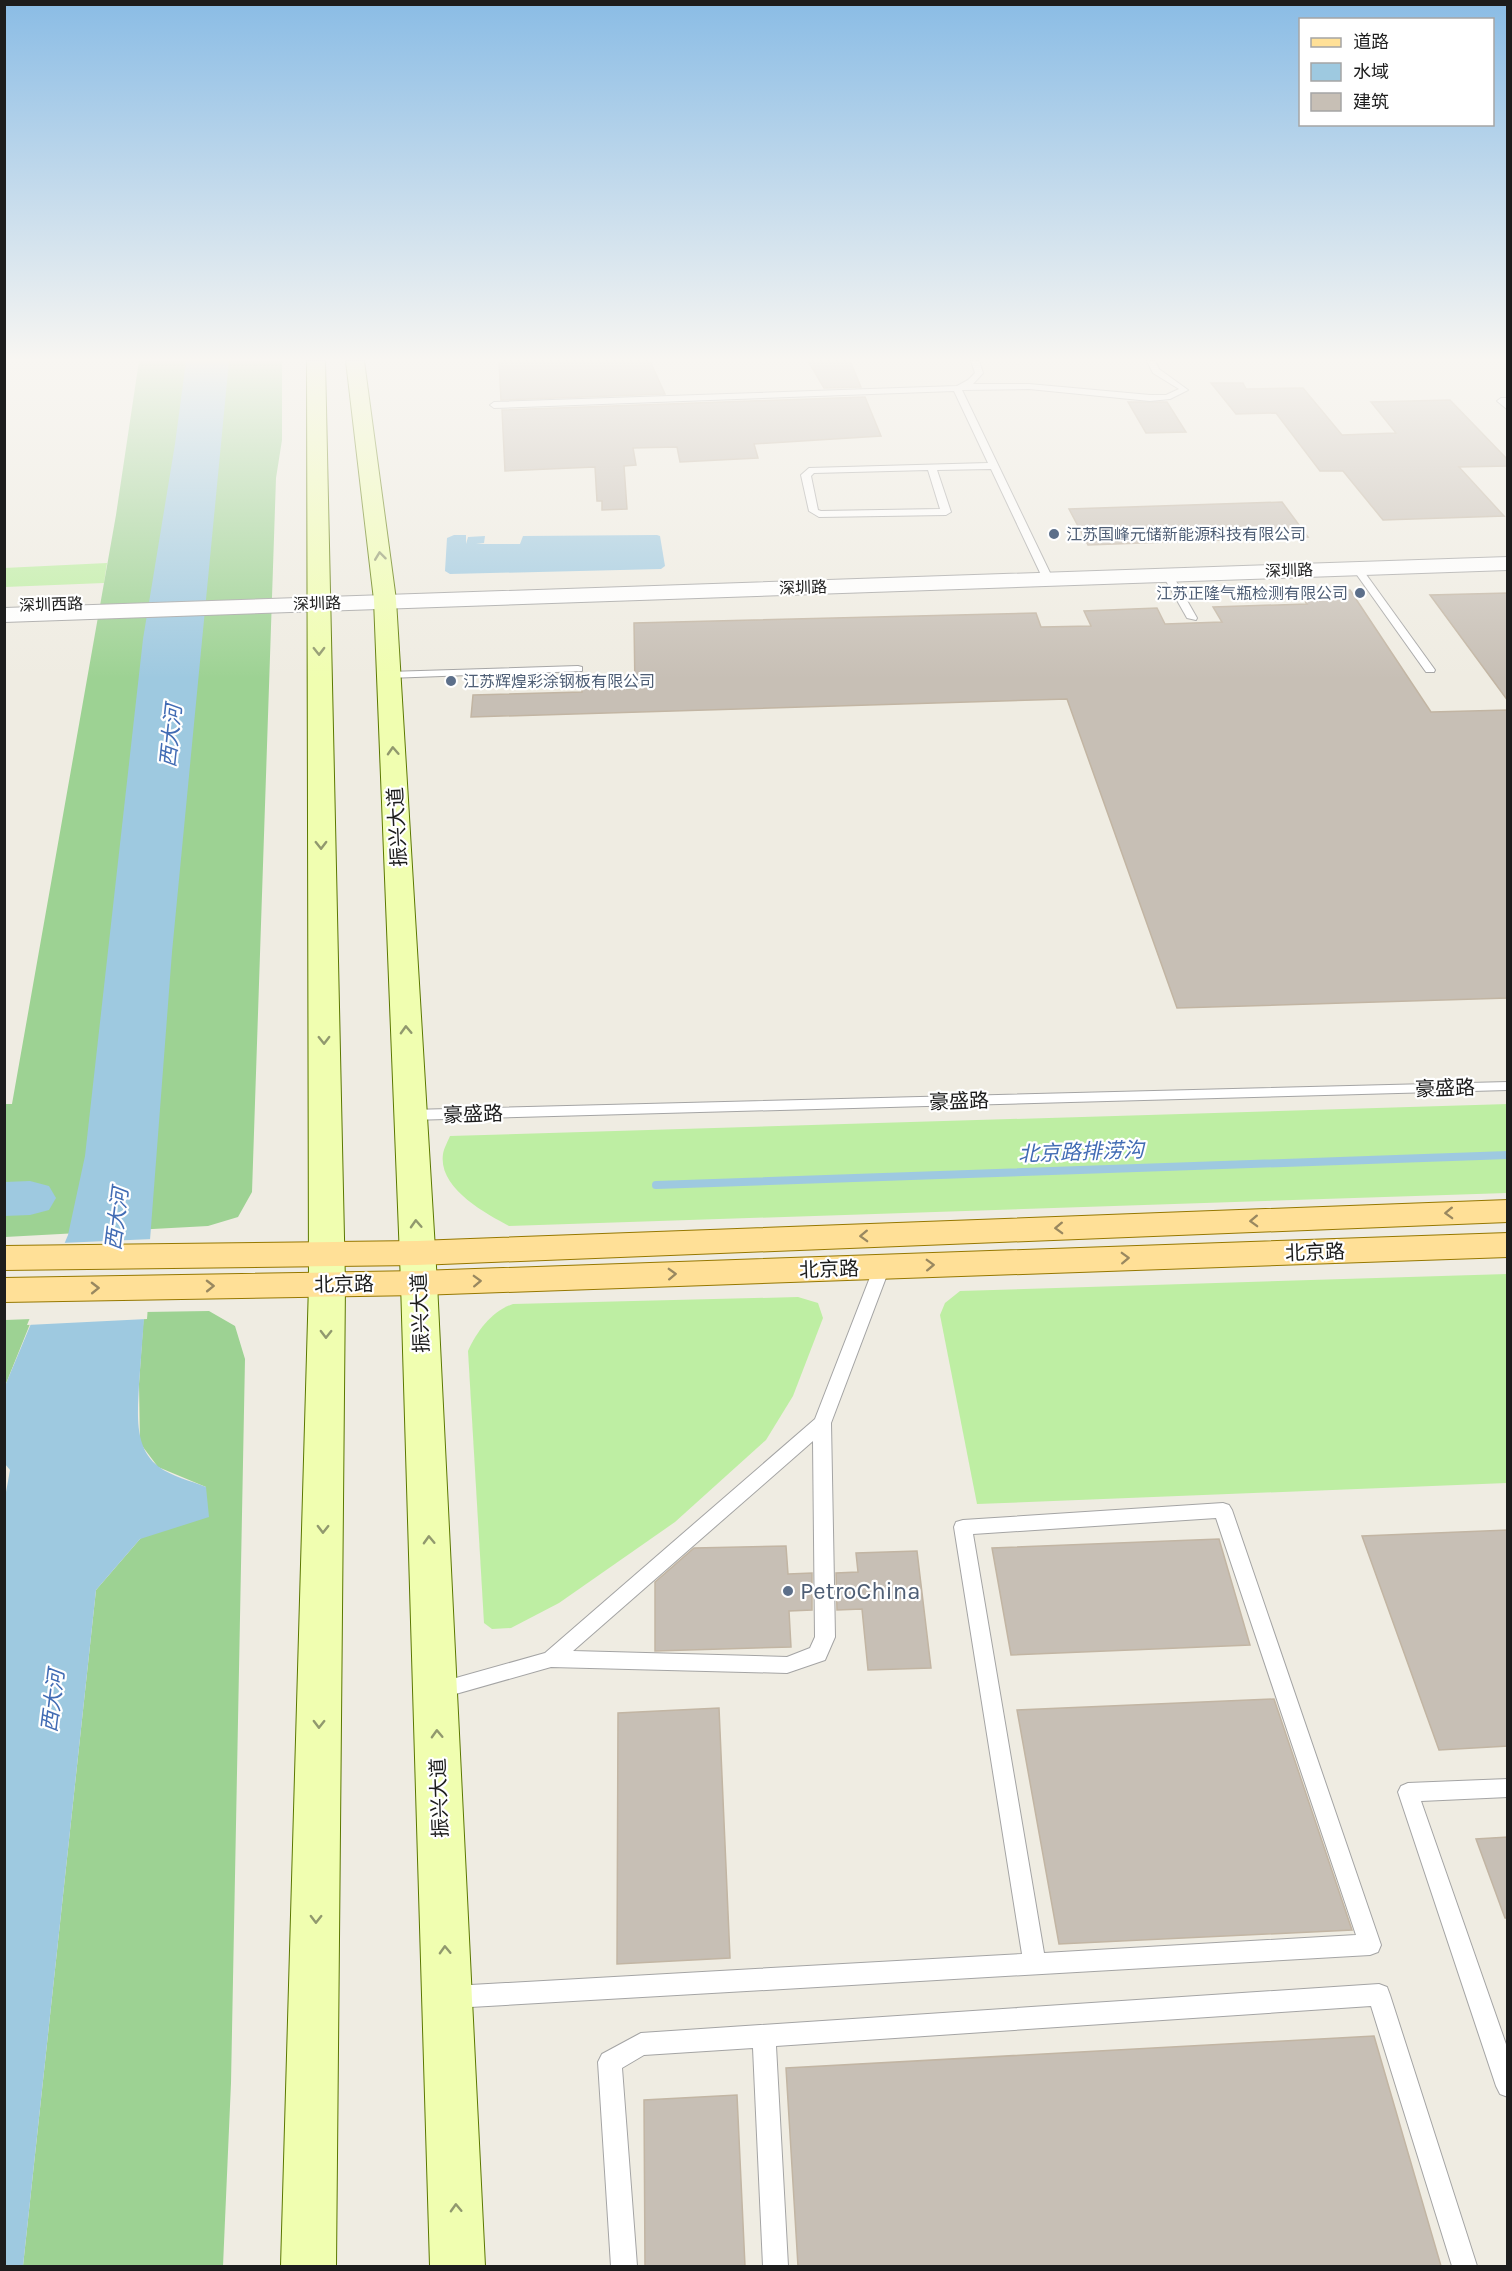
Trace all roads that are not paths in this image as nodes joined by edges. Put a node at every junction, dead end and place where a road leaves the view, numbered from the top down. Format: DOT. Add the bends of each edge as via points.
graph roads {
  1 [pos="317,467"];
  2 [pos="369,467"];
  3 [pos="964,467"];
  4 [pos="994,467"];
  5 [pos="932,468"];
  6 [pos="1508,554"];
  7 [pos="1508,563"];
  8 [pos="1357,568"];
  9 [pos="1045,573"];
  10 [pos="1167,574"];
  11 [pos="385,595"];
  12 [pos="319,597"];
  13 [pos="4,606"];
  14 [pos="106,607"];
  15 [pos="4,615"];
  16 [pos="1192,618"];
  17 [pos="578,669"];
  18 [pos="1430,670"];
  19 [pos="388,675"];
  20 [pos="1508,1086"];
  21 [pos="410,1115"];
  22 [pos="1508,1211"];
  23 [pos="1508,1245"];
  24 [pos="4,1258"];
  25 [pos="882,1267"];
  26 [pos="418,1268"];
  27 [pos="327,1269"];
  28 [pos="152,1272"];
  29 [pos="21,1290"];
  30 [pos="822,1424"];
  31 [pos="551,1659"];
  32 [pos="435,1692"];
  33 [pos="1508,1788"];
  34 [pos="1035,1964"];
  35 [pos="447,1997"];
  36 [pos="764,2036"];
  37 [pos="1508,2086"];
  38 [pos="309,2266"];
  39 [pos="458,2266"];
  40 [pos="624,2266"];
  41 [pos="776,2266"];
  42 [pos="1465,2266"];
  1 -- 12 [label="main road"];
  11 -- 2 [label="main road, 振兴大道, one-way"];
  3 -- 5 [label="lane"];
  4 -- 9 [label="lane"];
  5 -- 5 [label="lane" via="812,470 806,475 814,512 819,514 946,512"];
  6 -- 9 [label="street, 深圳路"];
  7 -- 8 [label="street, 深圳路"];
  8 -- 10 [label="street, 深圳路"];
  8 -- 18 [label="lane"];
  9 -- 10 [label="street, 深圳路"];
  9 -- 11 [label="street, 深圳路"];
  10 -- 16 [label="lane"];
  11 -- 12 [label="street, 深圳路"];
  11 -- 19 [label="main road, 振兴大道"];
  12 -- 14 [label="street, 深圳路"];
  12 -- 27 [label="main road, one-way"];
  13 -- 14 [label="street, 深圳西路"];
  14 -- 15 [label="street, 深圳西路"];
  17 -- 19 [label="lane"];
  21 -- 19 [label="main road, 振兴大道, one-way"];
  20 -- 21 [label="lane, 豪盛路"];
  26 -- 21 [label="main road, 振兴大道, one-way"];
  22 -- 26 [label="main road, 北京路, one-way"];
  25 -- 23 [label="main road, 北京路, one-way"];
  24 -- 28 [label="main road" via="52,1257"];
  26 -- 25 [label="main road, 北京路, one-way"];
  25 -- 30 [label="lane"];
  26 -- 27 [label="main road, 北京路"];
  32 -- 26 [label="main road, 振兴大道, one-way"];
  27 -- 28 [label="main road, 北京路"];
  27 -- 38 [label="main road, one-way"];
  29 -- 28 [label="main road, one-way"];
  30 -- 31 [label="lane"];
  30 -- 31 [label="lane" via="825,1637 818,1654 787,1665"];
  31 -- 32 [label="lane"];
  35 -- 32 [label="main road, 振兴大道, one-way"];
  33 -- 37 [label="lane" via="1408,1792"];
  34 -- 34 [label="lane" via="1370,1945 1223,1510 963,1527"];
  34 -- 35 [label="lane"];
  39 -- 35 [label="main road, 振兴大道, one-way"];
  36 -- 40 [label="lane" via="641,2044 610,2062"];
  36 -- 41 [label="lane"];
  36 -- 42 [label="lane" via="1379,1995"];
}
